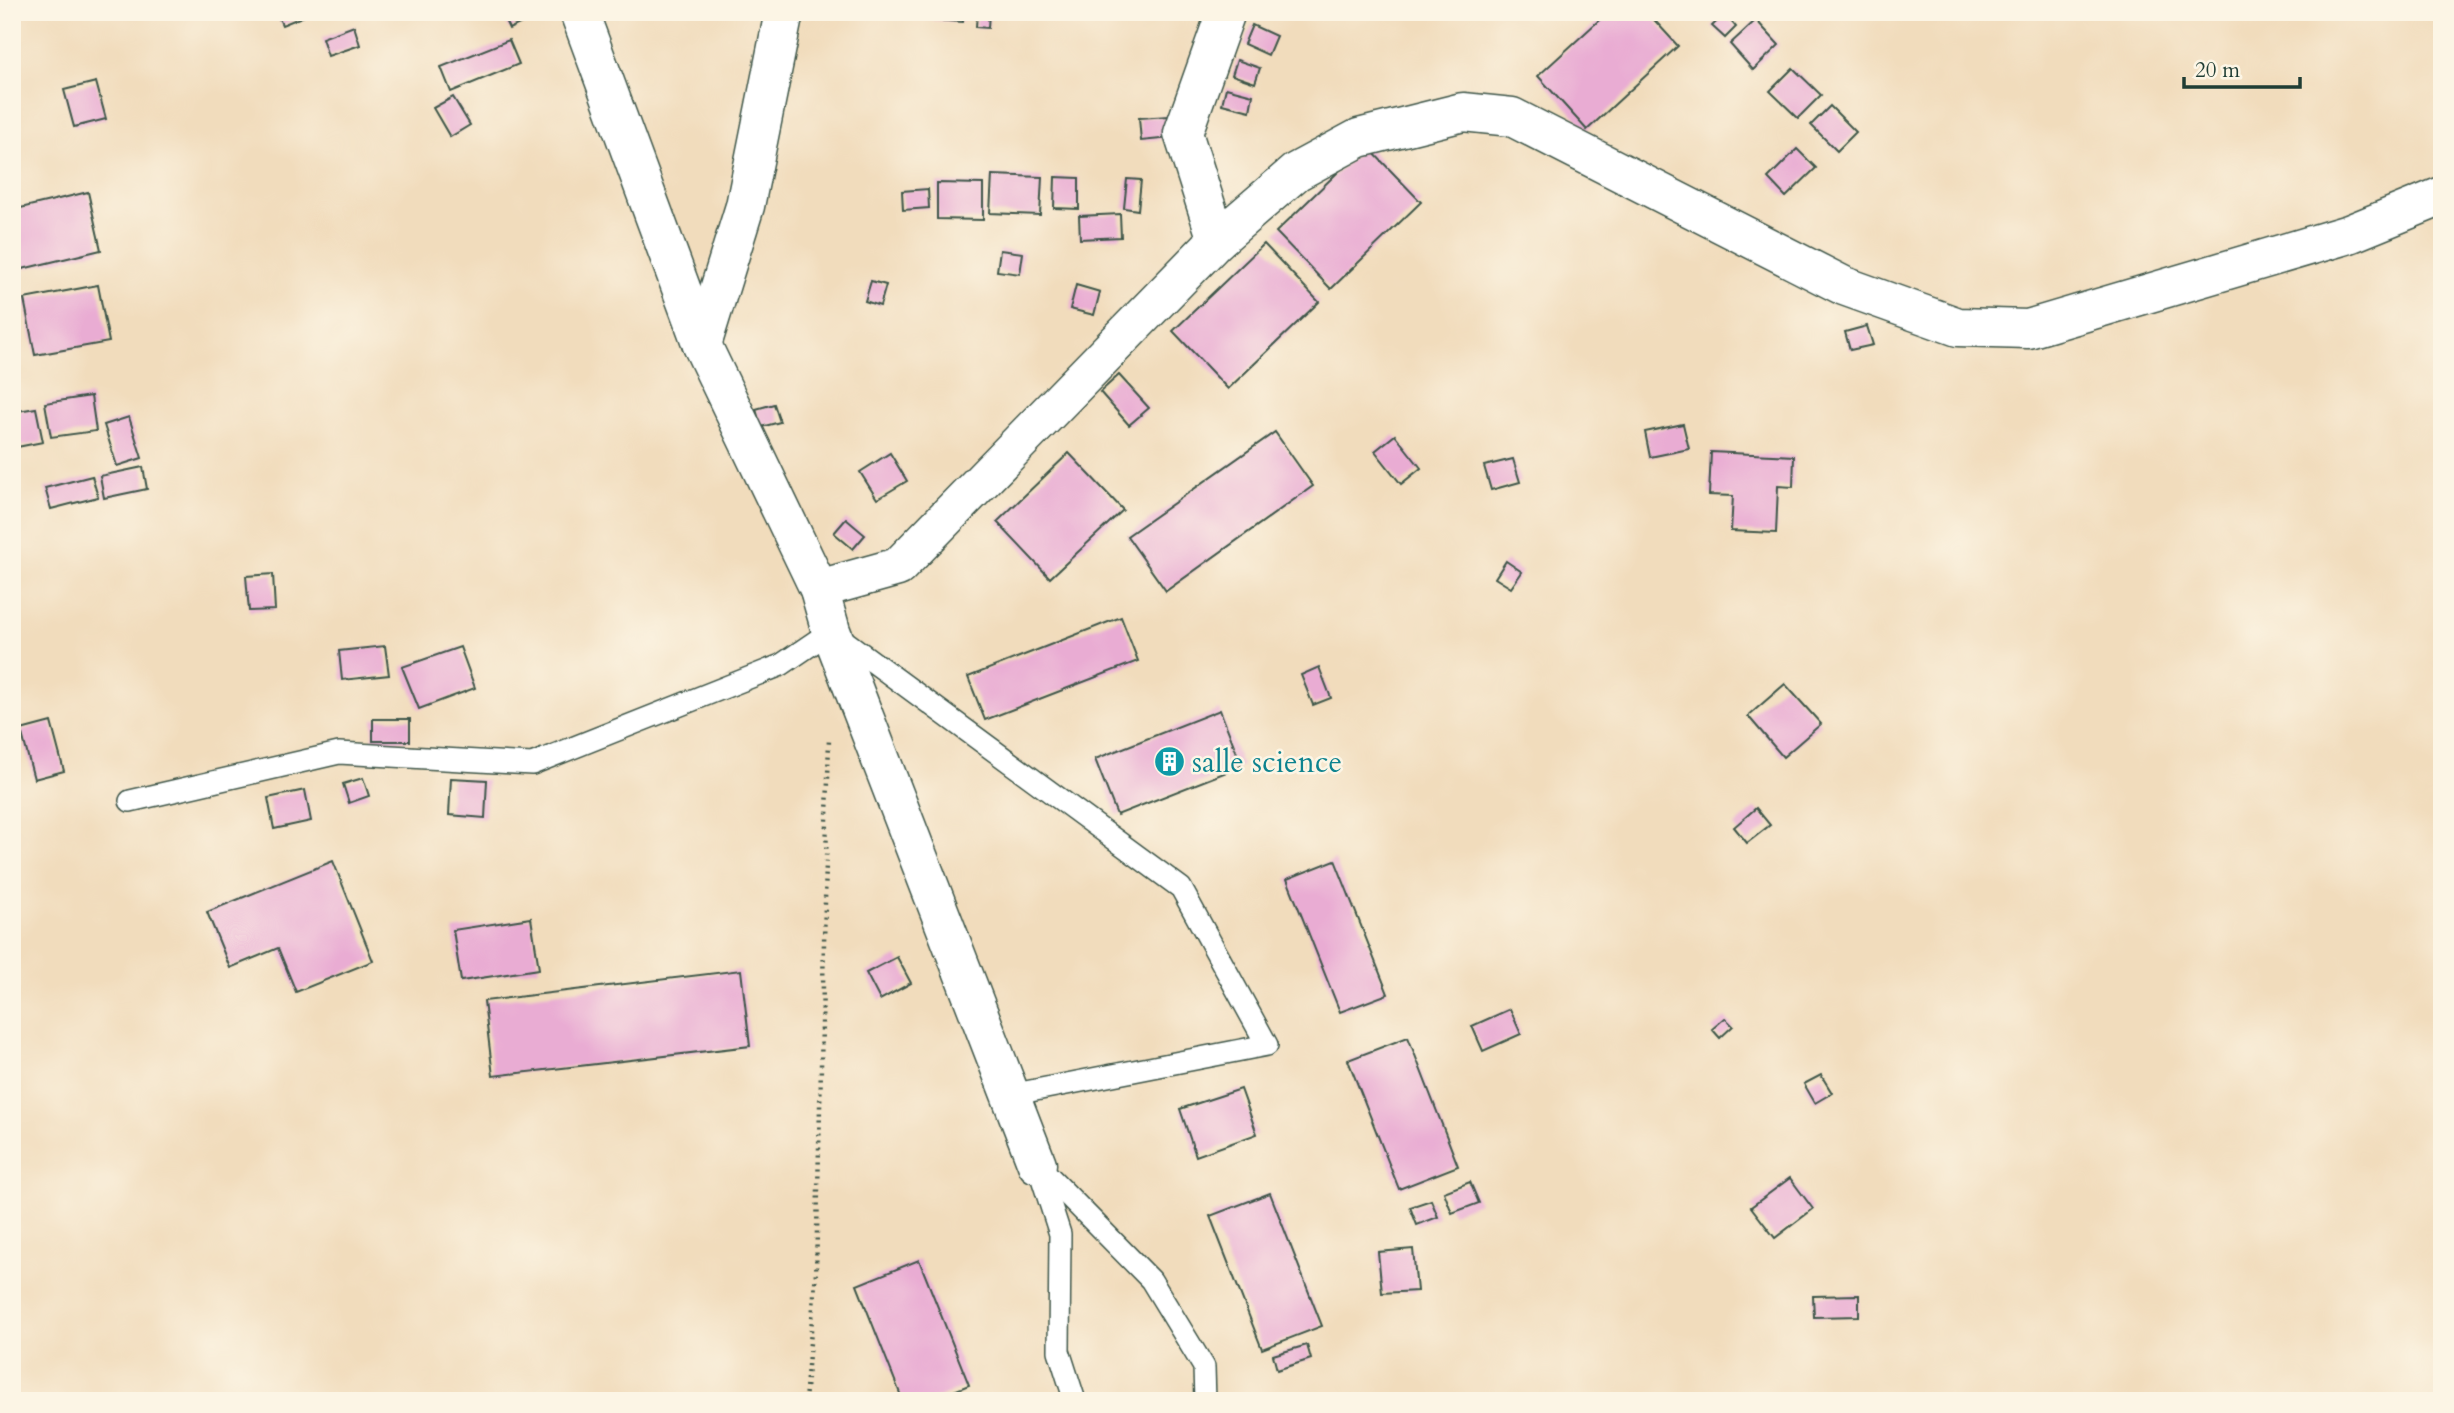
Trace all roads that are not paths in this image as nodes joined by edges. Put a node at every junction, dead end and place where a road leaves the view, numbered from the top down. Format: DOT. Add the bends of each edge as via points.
graph roads {
  1 [pos="579,12"];
  2 [pos="783,12"];
  3 [pos="1226,12"];
  4 [pos="2442,196"];
  5 [pos="1217,240"];
  6 [pos="702,345"];
  7 [pos="819,589"];
  8 [pos="831,631"];
  9 [pos="130,801"];
  10 [pos="1010,1095"];
  11 [pos="1037,1164"];
  12 [pos="1075,1401"];
  13 [pos="1205,1401"];
  1 -- 6 [label="street"];
  2 -- 6 [label="street" via="745,206"];
  3 -- 5 [label="street" via="1183,133"];
  4 -- 5 [label="street" via="2349,234 2028,329 1958,327 1844,286 1511,117 1463,112 1359,138 1296,172"];
  5 -- 7 [label="street" via="898,567"];
  6 -- 7 [label="street"];
  7 -- 8 [label="street"];
  8 -- 9 [label="lane" via="781,665 532,764 339,753"];
  8 -- 10 [label="street"];
  8 -- 10 [label="lane" via="1181,888 1267,1045"];
  10 -- 11 [label="street"];
  11 -- 12 [label="lane" via="1060,1234 1059,1350"];
  11 -- 13 [label="lane" via="1151,1280 1204,1367"];
}
